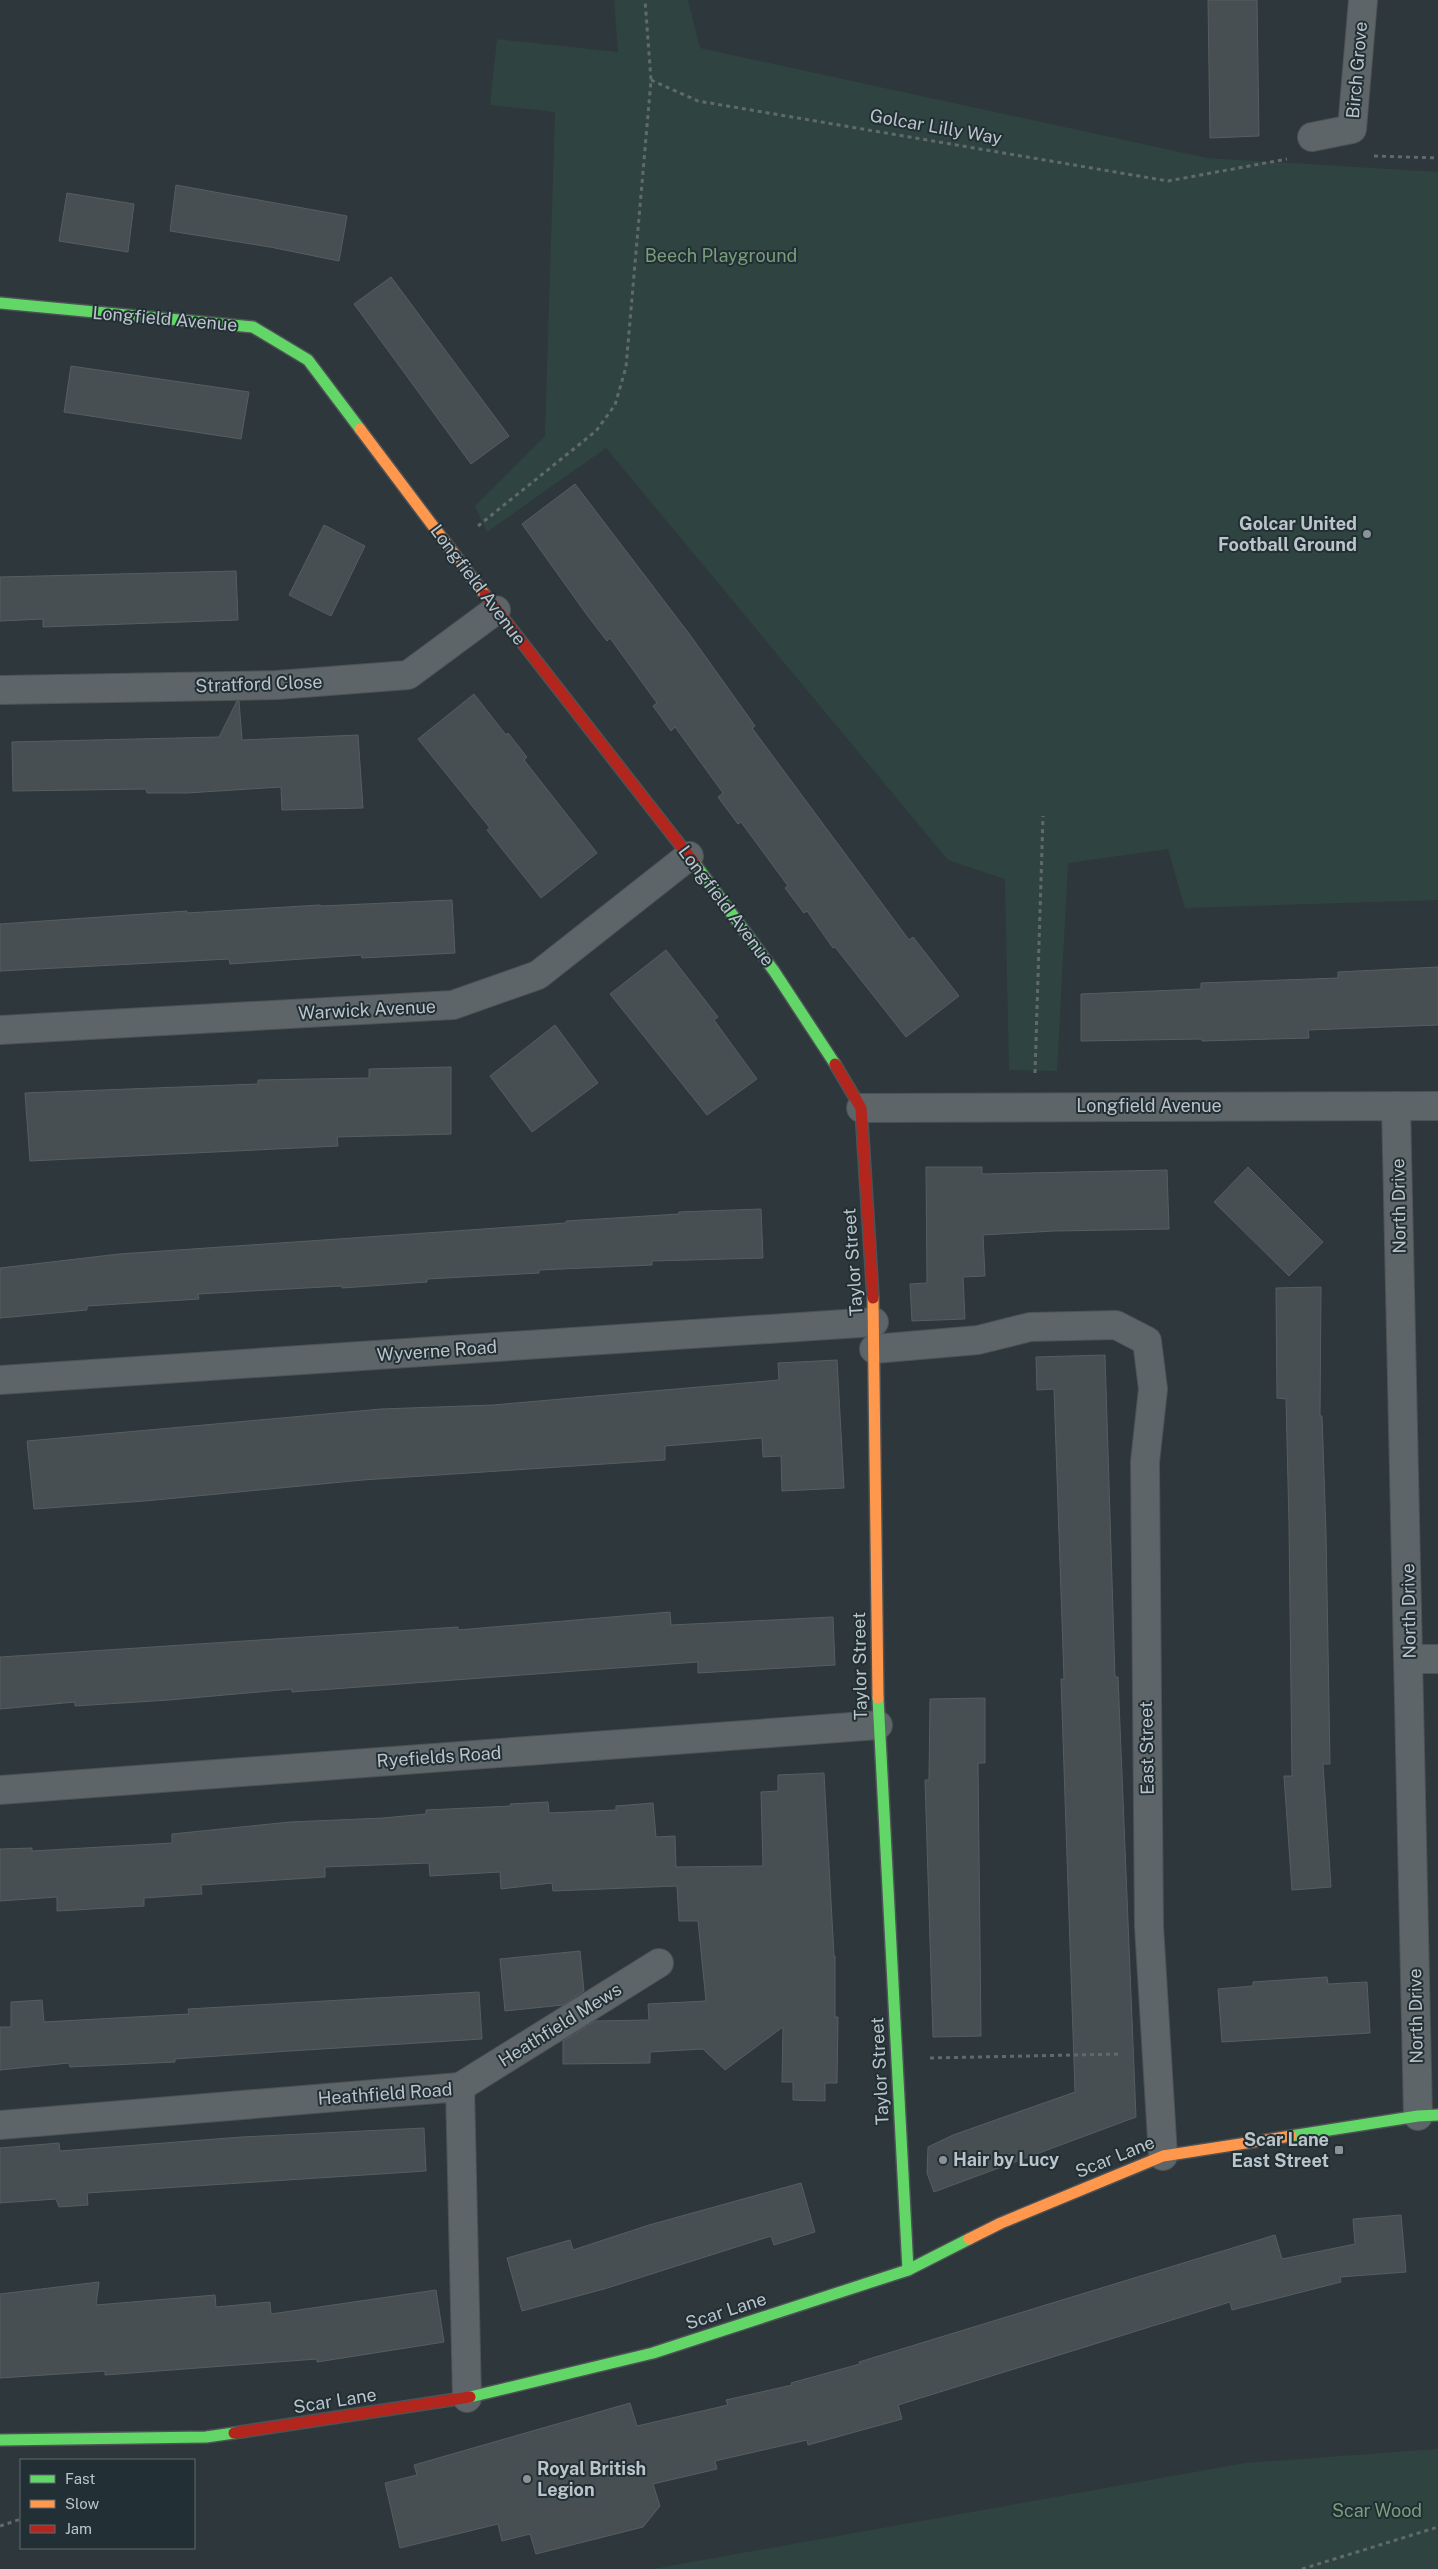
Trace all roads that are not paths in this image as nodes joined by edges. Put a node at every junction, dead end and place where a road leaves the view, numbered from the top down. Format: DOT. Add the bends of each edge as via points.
graph roads {
  1 [pos="1363,0"];
  2 [pos="1312,137"];
  3 [pos="0,303"];
  4 [pos="496,610"];
  5 [pos="0,690"];
  6 [pos="689,856"];
  7 [pos="0,1030"];
  8 [pos="837,1067"];
  9 [pos="1396,1106"];
  10 [pos="1438,1106"];
  11 [pos="860,1108"];
  12 [pos="874,1322"];
  13 [pos="874,1349"];
  14 [pos="0,1380"];
  15 [pos="1410,1659"];
  16 [pos="1438,1659"];
  17 [pos="878,1725"];
  18 [pos="0,1790"];
  19 [pos="659,1963"];
  20 [pos="460,2087"];
  21 [pos="1428,2116"];
  22 [pos="0,2125"];
  23 [pos="1162,2156"];
  24 [pos="908,2270"];
  25 [pos="467,2398"];
  26 [pos="0,2440"];
  1 -- 2 [label="street, Birch Grove" via="1352,129"];
  3 -- 4 [label="street, Longfield Avenue" via="253,327 308,360"];
  4 -- 5 [label="street, Stratford Close" via="408,675 277,685"];
  4 -- 6 [label="street, Longfield Avenue"];
  6 -- 7 [label="street, Warwick Avenue" via="538,974 453,1005"];
  6 -- 8 [label="street, Longfield Avenue" via="774,971"];
  8 -- 11 [label="street, Taylor Street"];
  9 -- 10 [label="street, Longfield Avenue"];
  9 -- 11 [label="street, Longfield Avenue"];
  9 -- 15 [label="street, North Drive"];
  11 -- 12 [label="street, Taylor Street"];
  12 -- 13 [label="street, Taylor Street"];
  12 -- 14 [label="street, Wyverne Road"];
  13 -- 17 [label="street, Taylor Street"];
  13 -- 23 [label="street, East Street" via="978,1340 1030,1327 1116,1325 1147,1341 1152,1389 1145,1462 1148,1879"];
  15 -- 16 [label="street"];
  15 -- 21 [label="street, North Drive"];
  17 -- 18 [label="street, Ryefields Road"];
  17 -- 24 [label="street, Taylor Street"];
  19 -- 20 [label="street, Heathfield Mews"];
  20 -- 22 [label="street, Heathfield Road"];
  20 -- 25 [label="street, Heathfield Road"];
  21 -- 23 [label="street, Scar Lane"];
  23 -- 24 [label="street, Scar Lane" via="1001,2222"];
  24 -- 25 [label="street, Scar Lane" via="653,2353"];
  25 -- 26 [label="street, Scar Lane" via="206,2438"];
}
